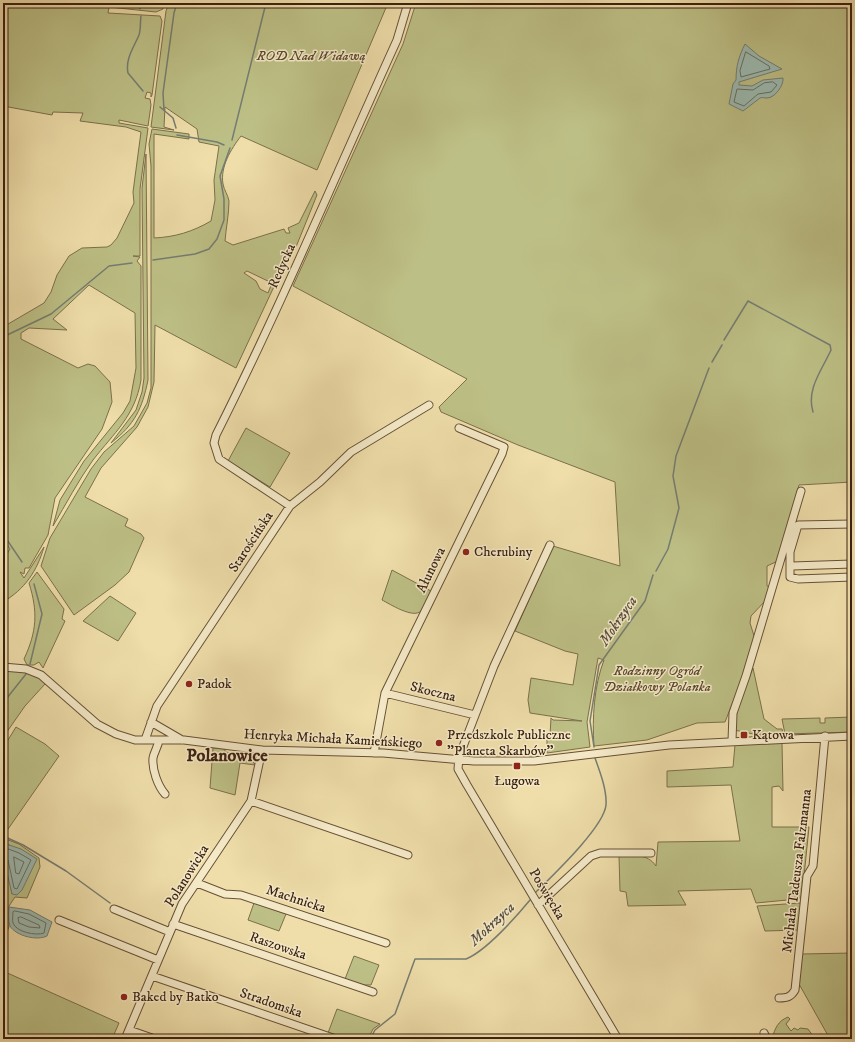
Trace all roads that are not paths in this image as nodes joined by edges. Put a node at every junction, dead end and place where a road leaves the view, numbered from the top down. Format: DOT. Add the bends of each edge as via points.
graph roads {
  1 [pos="408,3"];
  2 [pos="429,405"];
  3 [pos="459,428"];
  4 [pos="801,492"];
  5 [pos="290,506"];
  6 [pos="852,524"];
  7 [pos="550,545"];
  8 [pos="852,564"];
  9 [pos="792,566"];
  10 [pos="852,576"];
  11 [pos="3,667"];
  12 [pos="386,693"];
  13 [pos="475,715"];
  14 [pos="151,722"];
  15 [pos="825,736"];
  16 [pos="852,736"];
  17 [pos="145,740"];
  18 [pos="158,740"];
  19 [pos="184,740"];
  20 [pos="732,741"];
  21 [pos="262,750"];
  22 [pos="374,752"];
  23 [pos="458,760"];
  24 [pos="165,794"];
  25 [pos="251,801"];
  26 [pos="651,853"];
  27 [pos="408,855"];
  28 [pos="197,883"];
  29 [pos="538,905"];
  30 [pos="114,908"];
  31 [pos="59,920"];
  32 [pos="174,924"];
  33 [pos="170,932"];
  34 [pos="386,943"];
  35 [pos="158,960"];
  36 [pos="152,976"];
  37 [pos="374,992"];
  38 [pos="779,998"];
  39 [pos="129,1030"];
  40 [pos="125,1039"];
  41 [pos="155,1039"];
  42 [pos="336,1039"];
  43 [pos="618,1039"];
  1 -- 5 [label="street, Redycka" via="397,40 257,354 214,443 219,459"];
  2 -- 5 [label="street, Starościńska" via="351,452"];
  3 -- 12 [label="street, Ałunowa" via="504,447"];
  4 -- 20 [label="street" via="733,713"];
  5 -- 14 [label="street, Starościńska" via="157,706"];
  6 -- 9 [label="street" via="798,525 790,552"];
  7 -- 13 [label="street" via="494,666"];
  8 -- 9 [label="street"];
  9 -- 10 [label="street" via="789,573 793,578"];
  11 -- 17 [label="street, Henryka Michała Kamieńskiego" via="26,669 41,675 106,730 126,738"];
  12 -- 13 [label="street, Skoczna"];
  12 -- 22 [label="street, Ałunowa"];
  13 -- 23 [label="street"];
  14 -- 17 [label="street, Starościńska"];
  14 -- 19 [label="street"];
  15 -- 16 [label="street, Henryka Michała Kamieńskiego"];
  15 -- 20 [label="street, Henryka Michała Kamieńskiego"];
  15 -- 38 [label="street, Michała Tadeusza Falzmanna" via="813,866 807,876 796,990 786,998"];
  17 -- 18 [label="street, Henryka Michała Kamieńskiego"];
  18 -- 19 [label="street, Henryka Michała Kamieńskiego"];
  18 -- 24 [label="street" via="153,764 158,784"];
  19 -- 21 [label="street, Henryka Michała Kamieńskiego"];
  20 -- 23 [label="street, Henryka Michała Kamieńskiego" via="652,746 534,761"];
  21 -- 22 [label="street, Henryka Michała Kamieńskiego"];
  21 -- 25 [label="street, Polanowicka"];
  22 -- 23 [label="street, Henryka Michała Kamieńskiego"];
  23 -- 29 [label="street, Poświęcka" via="460,774"];
  25 -- 27 [label="street"];
  25 -- 28 [label="street, Polanowicka"];
  26 -- 29 [label="street" via="595,854 582,862"];
  28 -- 32 [label="street, Polanowicka" via="182,904"];
  28 -- 34 [label="street, Machnicka" via="225,894 241,895"];
  29 -- 43 [label="street, Poświęcka"];
  30 -- 33 [label="street"];
  31 -- 35 [label="street"];
  32 -- 33 [label="street, Polanowicka"];
  32 -- 37 [label="street, Raszowska"];
  33 -- 35 [label="street, Polanowicka"];
  35 -- 36 [label="street, Polanowicka"];
  36 -- 39 [label="street, Polanowicka"];
  36 -- 42 [label="street, Stradomska"];
  39 -- 40 [label="street, Polanowicka"];
  39 -- 41 [label="street"];
}
